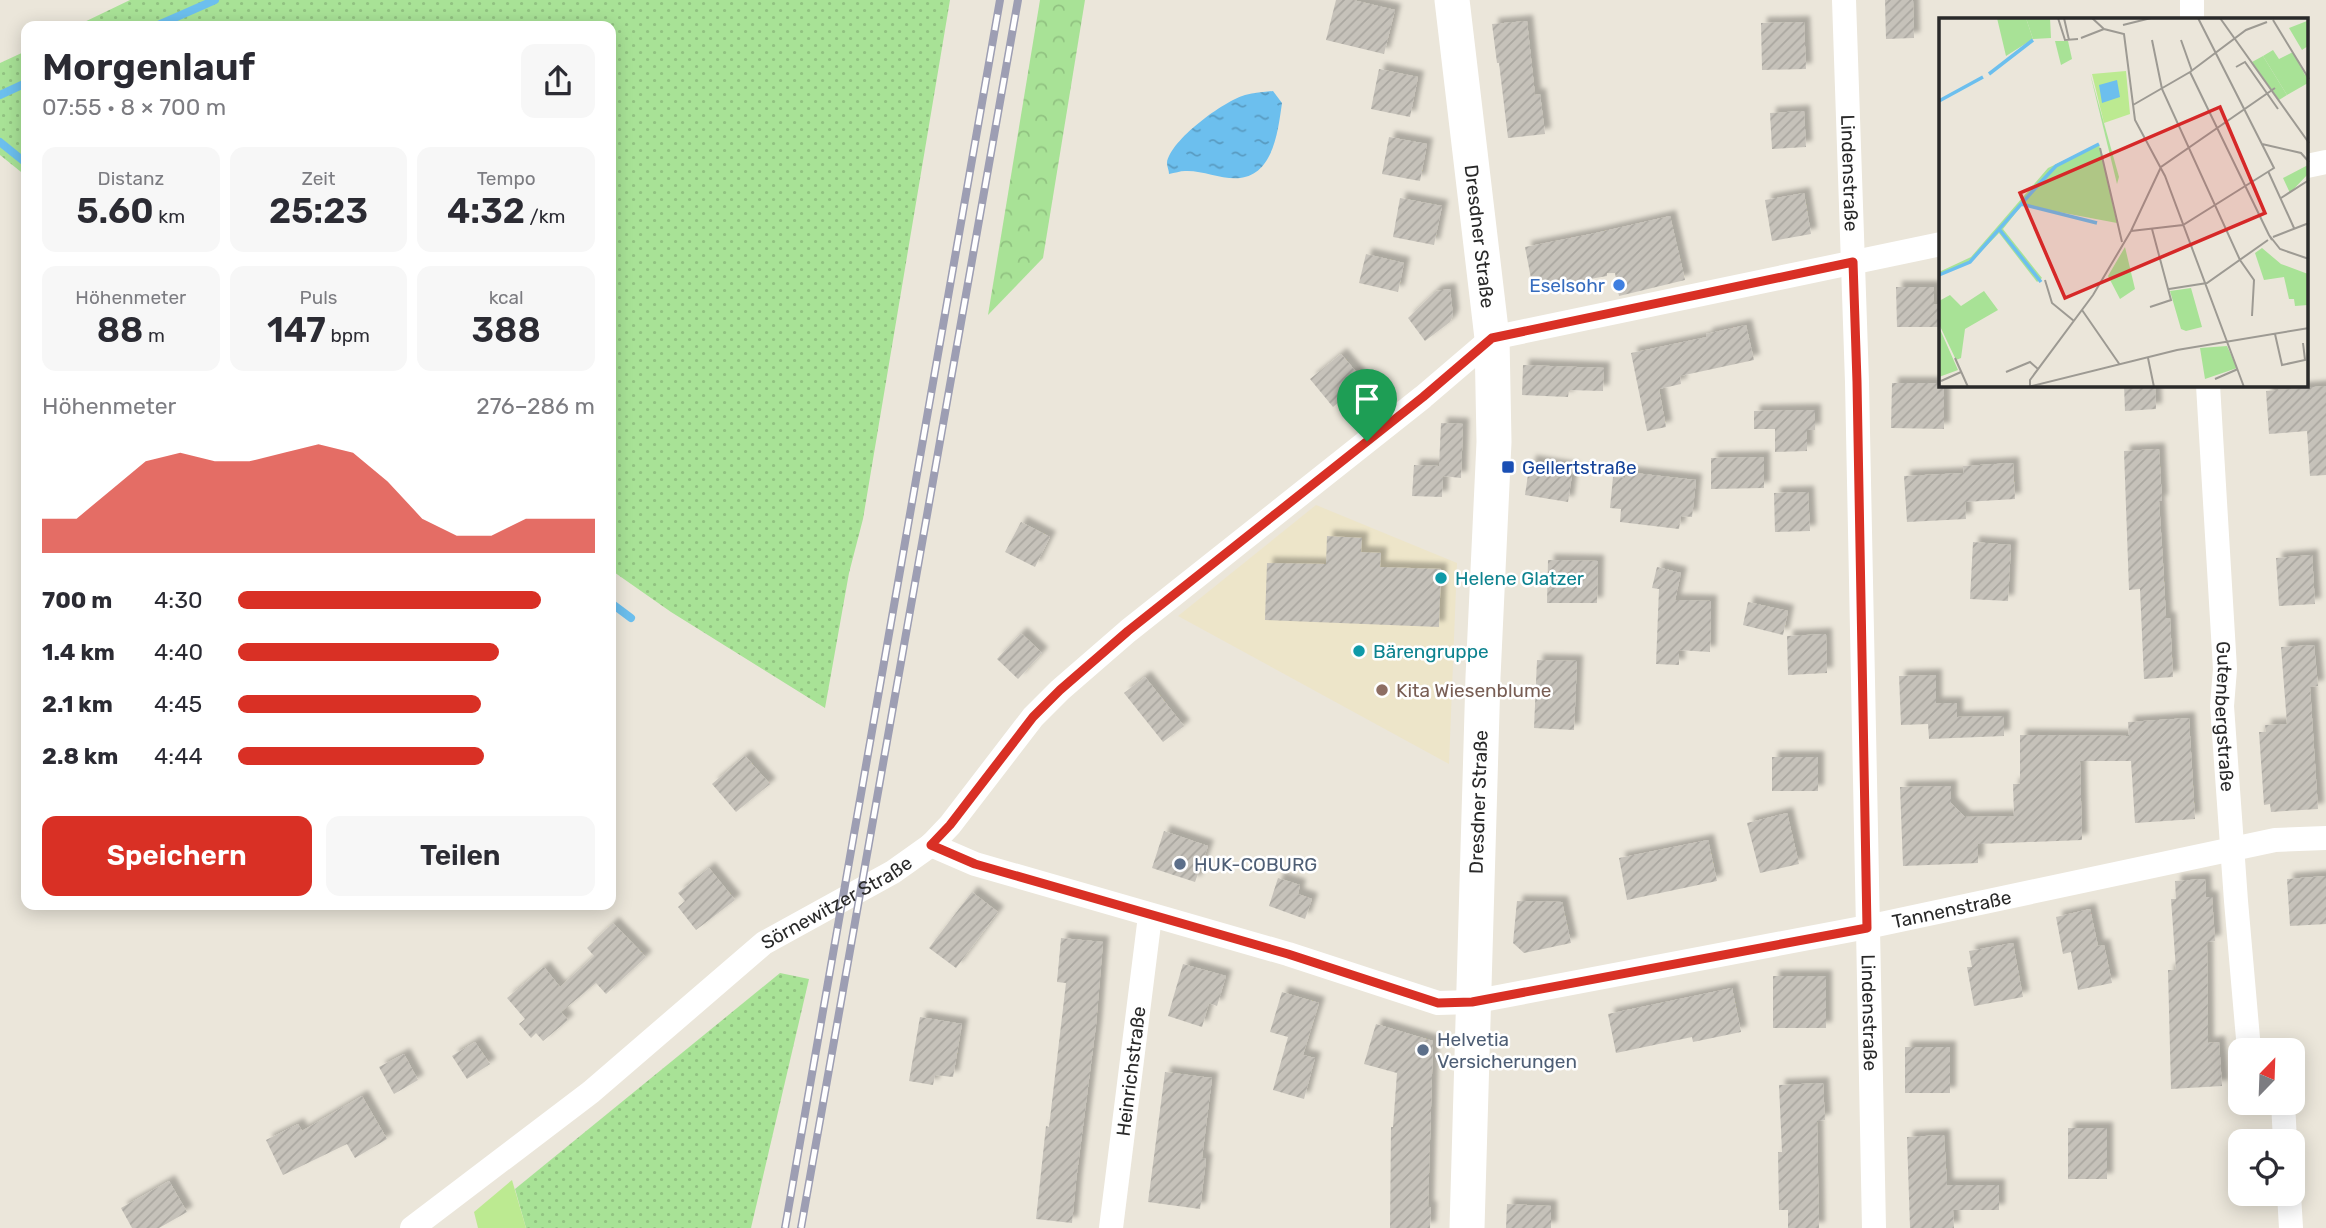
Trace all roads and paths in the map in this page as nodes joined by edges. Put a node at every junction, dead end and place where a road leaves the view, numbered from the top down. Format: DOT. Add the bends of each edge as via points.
graph roads {
  1 [pos="1452,0"];
  2 [pos="1844,0"];
  3 [pos="2192,0"];
  4 [pos="2192,18"];
  5 [pos="2326,162"];
  6 [pos="2308,166"];
  7 [pos="1939,244"];
  8 [pos="1853,262"];
  9 [pos="1492,338"];
  10 [pos="2208,387"];
  11 [pos="2326,838"];
  12 [pos="931,845"];
  13 [pos="2233,848"];
  14 [pos="1150,916"];
  15 [pos="1867,928"];
  16 [pos="1472,1002"];
  17 [pos="2248,1038"];
  18 [pos="2290,1206"];
  19 [pos="412,1228"];
  20 [pos="1111,1228"];
  21 [pos="1467,1228"];
  22 [pos="1874,1228"];
  23 [pos="2291,1228"];
  1 -- 9 [label="main road, Dresdner Straße"];
  2 -- 8 [label="street, Lindenstraße"];
  3 -- 4 [label="street"];
  5 -- 6 [label="street"];
  7 -- 8 [label="street"];
  8 -- 9 [label="street"];
  8 -- 15 [label="street, Lindenstraße"];
  9 -- 12 [label="street, Sörnewitzer Straße" via="1060,690"];
  9 -- 16 [label="main road, Dresdner Straße" via="1494,442"];
  10 -- 13 [label="street, Gutenbergstraße"];
  11 -- 13 [label="street, Tannenstraße"];
  12 -- 14 [label="street, Tannenstraße" via="975,864"];
  12 -- 19 [label="street, Sörnewitzer Straße" via="893,872 764,943 591,1092"];
  13 -- 15 [label="street, Tannenstraße"];
  13 -- 17 [label="street, Gutenbergstraße"];
  14 -- 16 [label="street, Tannenstraße" via="1288,954 1438,1003"];
  14 -- 20 [label="street, Heinrichstraße"];
  15 -- 16 [label="street, Tannenstraße"];
  15 -- 22 [label="street, Lindenstraße"];
  16 -- 21 [label="main road, Dresdner Straße"];
  18 -- 23 [label="street"];
}
